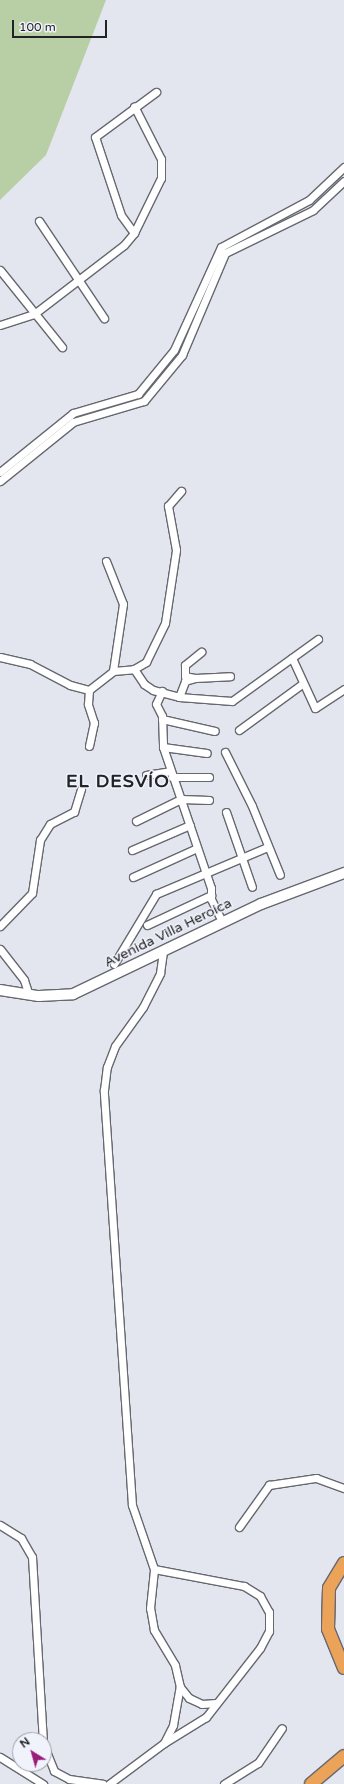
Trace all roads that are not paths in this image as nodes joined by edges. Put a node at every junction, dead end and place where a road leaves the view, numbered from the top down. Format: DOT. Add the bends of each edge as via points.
graph roads {
  1 [pos="156,92"];
  2 [pos="134,106"];
  3 [pos="344,167"];
  4 [pos="344,181"];
  5 [pos="39,221"];
  6 [pos="134,233"];
  7 [pos="0,270"];
  8 [pos="77,280"];
  9 [pos="34,314"];
  10 [pos="104,318"];
  11 [pos="0,325"];
  12 [pos="62,347"];
  13 [pos="0,472"];
  14 [pos="0,481"];
  15 [pos="181,491"];
  16 [pos="106,561"];
  17 [pos="318,639"];
  18 [pos="201,652"];
  19 [pos="0,657"];
  20 [pos="292,658"];
  21 [pos="134,669"];
  22 [pos="113,671"];
  23 [pos="230,676"];
  24 [pos="194,678"];
  25 [pos="302,684"];
  26 [pos="344,689"];
  27 [pos="89,690"];
  28 [pos="162,691"];
  29 [pos="180,696"];
  30 [pos="162,719"];
  31 [pos="239,730"];
  32 [pos="215,731"];
  33 [pos="89,746"];
  34 [pos="163,747"];
  35 [pos="225,752"];
  36 [pos="207,753"];
  37 [pos="171,774"];
  38 [pos="146,775"];
  39 [pos="209,777"];
  40 [pos="81,789"];
  41 [pos="181,799"];
  42 [pos="209,800"];
  43 [pos="226,812"];
  44 [pos="136,821"];
  45 [pos="190,825"];
  46 [pos="267,847"];
  47 [pos="197,848"];
  48 [pos="132,850"];
  49 [pos="241,858"];
  50 [pos="205,872"];
  51 [pos="344,873"];
  52 [pos="280,875"];
  53 [pos="133,877"];
  54 [pos="252,887"];
  55 [pos="211,895"];
  56 [pos="222,922"];
  57 [pos="147,925"];
  58 [pos="0,926"];
  59 [pos="0,949"];
  60 [pos="163,952"];
  61 [pos="114,964"];
  62 [pos="0,990"];
  63 [pos="28,992"];
  64 [pos="344,1488"];
  65 [pos="0,1525"];
  66 [pos="239,1527"];
  67 [pos="344,1563"];
  68 [pos="154,1568"];
  69 [pos="344,1668"];
  70 [pos="180,1687"];
  71 [pos="216,1703"];
  72 [pos="282,1728"];
  73 [pos="43,1732"];
  74 [pos="164,1743"];
  75 [pos="344,1756"];
  76 [pos="0,1757"];
  77 [pos="52,1766"];
  78 [pos="43,1784"];
  79 [pos="103,1784"];
  80 [pos="109,1784"];
  81 [pos="224,1784"];
  82 [pos="311,1784"];
  1 -- 2 [label="street"];
  2 -- 6 [label="street" via="161,159 161,178"];
  2 -- 6 [label="street" via="95,137 120,215"];
  3 -- 13 [label="street" via="309,200 221,247 174,350 138,394 73,413"];
  4 -- 14 [label="street" via="313,210 225,253 182,355 144,401 73,422"];
  5 -- 8 [label="street"];
  6 -- 8 [label="street"];
  7 -- 9 [label="street"];
  8 -- 9 [label="street"];
  8 -- 10 [label="street"];
  9 -- 11 [label="street"];
  9 -- 12 [label="street"];
  15 -- 21 [label="street" via="168,506 176,550 165,623 153,652"];
  16 -- 22 [label="street" via="123,604"];
  17 -- 20 [label="street"];
  18 -- 24 [label="street" via="187,662 184,669 185,676"];
  19 -- 27 [label="street" via="30,664 70,685"];
  20 -- 25 [label="street"];
  20 -- 29 [label="street" via="232,701"];
  21 -- 22 [label="street"];
  21 -- 28 [label="street" via="144,684"];
  22 -- 27 [label="street"];
  23 -- 24 [label="street"];
  24 -- 29 [label="street" via="186,681"];
  25 -- 26 [label="street" via="315,708"];
  25 -- 31 [label="street"];
  27 -- 33 [label="street" via="88,704 94,723"];
  28 -- 29 [label="street"];
  28 -- 30 [label="street" via="156,704"];
  30 -- 32 [label="street"];
  30 -- 34 [label="street"];
  34 -- 36 [label="street"];
  34 -- 37 [label="street"];
  35 -- 46 [label="street" via="252,806"];
  37 -- 38 [label="street"];
  37 -- 39 [label="street"];
  37 -- 41 [label="street"];
  40 -- 58 [label="street" via="74,812 50,824 40,840 32,893"];
  41 -- 42 [label="street"];
  41 -- 44 [label="street"];
  41 -- 45 [label="street"];
  43 -- 49 [label="street"];
  45 -- 47 [label="street"];
  45 -- 48 [label="street"];
  46 -- 49 [label="street"];
  46 -- 52 [label="street"];
  47 -- 50 [label="street"];
  47 -- 53 [label="street"];
  49 -- 50 [label="street"];
  49 -- 54 [label="street"];
  50 -- 55 [label="street"];
  50 -- 61 [label="street" via="156,894"];
  51 -- 56 [label="main road, Avenida Villa Heroica"];
  55 -- 56 [label="street"];
  55 -- 57 [label="street"];
  56 -- 60 [label="main road, Avenida Villa Heroica"];
  59 -- 63 [label="street" via="24,980"];
  60 -- 63 [label="main road, Avenida Villa Heroica" via="73,994 39,996"];
  60 -- 68 [label="street" via="160,973 144,1007 115,1046 107,1067 104,1090 132,1505"];
  62 -- 63 [label="main road, Avenida Villa Heroica"];
  64 -- 66 [label="street" via="316,1478 269,1485"];
  65 -- 73 [label="street" via="21,1538 32,1557"];
  67 -- 69 [label="highway" via="329,1588 328,1629"];
  68 -- 70 [label="street" via="150,1608 154,1630 175,1666"];
  68 -- 71 [label="street" via="244,1586 260,1596 269,1612 269,1631 260,1648"];
  70 -- 71 [label="street" via="189,1698 202,1704"];
  70 -- 74 [label="street" via="174,1724"];
  71 -- 74 [label="street" via="206,1716"];
  72 -- 81 [label="street" via="258,1763"];
  74 -- 80 [label="street"];
  75 -- 82 [label="highway"];
  76 -- 78 [label="street"];
  77 -- 79 [label="street" via="54,1771 69,1779"];
}
